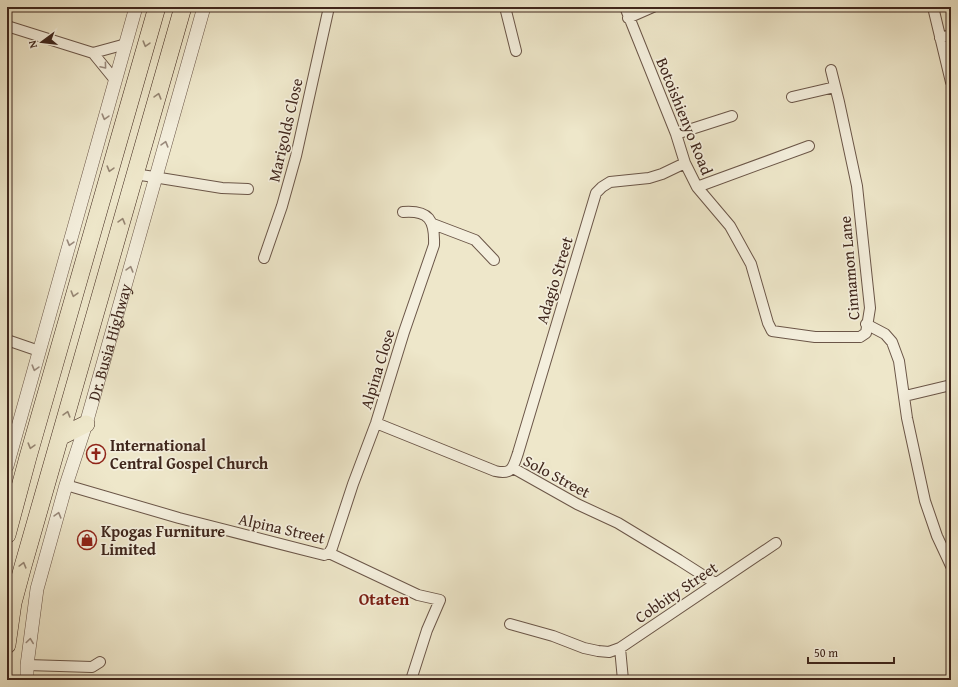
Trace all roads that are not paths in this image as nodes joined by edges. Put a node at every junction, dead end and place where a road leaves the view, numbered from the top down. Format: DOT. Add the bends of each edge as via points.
graph roads {
  1 [pos="136,7"];
  2 [pos="156,7"];
  3 [pos="183,7"];
  4 [pos="204,7"];
  5 [pos="329,7"];
  6 [pos="505,7"];
  7 [pos="625,7"];
  8 [pos="653,7"];
  9 [pos="933,7"];
  10 [pos="628,18"];
  11 [pos="151,25"];
  12 [pos="7,26"];
  13 [pos="176,32"];
  14 [pos="951,35"];
  15 [pos="940,38"];
  16 [pos="126,44"];
  17 [pos="516,51"];
  18 [pos="93,53"];
  19 [pos="831,70"];
  20 [pos="115,80"];
  21 [pos="951,82"];
  22 [pos="835,87"];
  23 [pos="792,98"];
  24 [pos="732,116"];
  25 [pos="676,134"];
  26 [pos="808,146"];
  27 [pos="684,163"];
  28 [pos="135,174"];
  29 [pos="155,178"];
  30 [pos="697,186"];
  31 [pos="248,188"];
  32 [pos="403,212"];
  33 [pos="433,224"];
  34 [pos="264,258"];
  35 [pos="494,260"];
  36 [pos="866,324"];
  37 [pos="7,340"];
  38 [pos="39,351"];
  39 [pos="951,385"];
  40 [pos="905,396"];
  41 [pos="376,422"];
  42 [pos="86,424"];
  43 [pos="60,437"];
  44 [pos="7,466"];
  45 [pos="513,468"];
  46 [pos="66,485"];
  47 [pos="7,535"];
  48 [pos="776,543"];
  49 [pos="329,553"];
  50 [pos="951,566"];
  51 [pos="715,583"];
  52 [pos="510,624"];
  53 [pos="7,645"];
  54 [pos="620,648"];
  55 [pos="100,662"];
  56 [pos="27,665"];
  57 [pos="27,680"];
  58 [pos="411,680"];
  59 [pos="623,680"];
  1 -- 16 [label="street"];
  2 -- 11 [label="highway"];
  3 -- 13 [label="highway, Dr. Busia Highway"];
  29 -- 4 [label="street, Dr. Busia Highway, one-way"];
  5 -- 34 [label="street, Marigolds Close" via="296,156"];
  6 -- 17 [label="street"];
  7 -- 10 [label="street, Botoishienyo Road"];
  8 -- 10 [label="street"];
  9 -- 15 [label="street"];
  10 -- 25 [label="street, Botoishienyo Road"];
  11 -- 13 [label="highway" via="158,19 166,18 174,23"];
  11 -- 47 [label="highway, one-way"];
  12 -- 18 [label="street"];
  28 -- 13 [label="highway, Dr. Busia Highway, one-way"];
  14 -- 15 [label="street"];
  15 -- 21 [label="street"];
  16 -- 18 [label="street"];
  16 -- 20 [label="street"];
  18 -- 20 [label="street, one-way"];
  19 -- 22 [label="street, Cinnamon Lane"];
  20 -- 38 [label="street, one-way"];
  22 -- 23 [label="street"];
  22 -- 36 [label="street, Cinnamon Lane" via="857,186 870,308"];
  24 -- 25 [label="street"];
  25 -- 27 [label="street, Botoishienyo Road"];
  26 -- 30 [label="street"];
  27 -- 30 [label="street, Botoishienyo Road"];
  27 -- 45 [label="street, Adagio Street" via="649,178 610,182 596,193"];
  28 -- 29 [label="street"];
  43 -- 28 [label="highway, Dr. Busia Highway, one-way"];
  29 -- 31 [label="street" via="222,188"];
  42 -- 29 [label="street, Dr. Busia Highway, one-way"];
  30 -- 36 [label="street, Botoishienyo Road" via="730,226 751,264 772,331 815,337 854,338 866,333"];
  32 -- 33 [label="street" via="414,211 428,217"];
  33 -- 35 [label="street" via="475,240"];
  33 -- 41 [label="street, Alpina Close" via="435,232 432,254"];
  36 -- 40 [label="street, Cinnamon Lane" via="885,334 892,342 899,360"];
  37 -- 38 [label="street"];
  38 -- 44 [label="street, one-way"];
  39 -- 40 [label="street"];
  40 -- 50 [label="street, Cinnamon Lane" via="907,418 925,501"];
  41 -- 45 [label="street, Solo Street" via="495,471 503,473"];
  41 -- 49 [label="street, Alpina Close"];
  42 -- 43 [label="highway"];
  42 -- 46 [label="street, Dr. Busia Highway"];
  53 -- 43 [label="highway, Dr. Busia Highway, one-way" via="13,603"];
  45 -- 51 [label="street, Solo Street" via="577,504 618,523"];
  46 -- 49 [label="street, Alpina Street" via="179,518 324,555"];
  56 -- 46 [label="street, Dr. Busia Highway, one-way" via="37,589"];
  48 -- 51 [label="street, Cobbity Street"];
  49 -- 58 [label="street, Alpina Street" via="418,595 440,600"];
  51 -- 54 [label="street, Cobbity Street"];
  52 -- 54 [label="street" via="584,648 609,652"];
  54 -- 59 [label="street"];
  55 -- 56 [label="street" via="92,667"];
  56 -- 57 [label="street, Dr. Busia Highway"];
}
